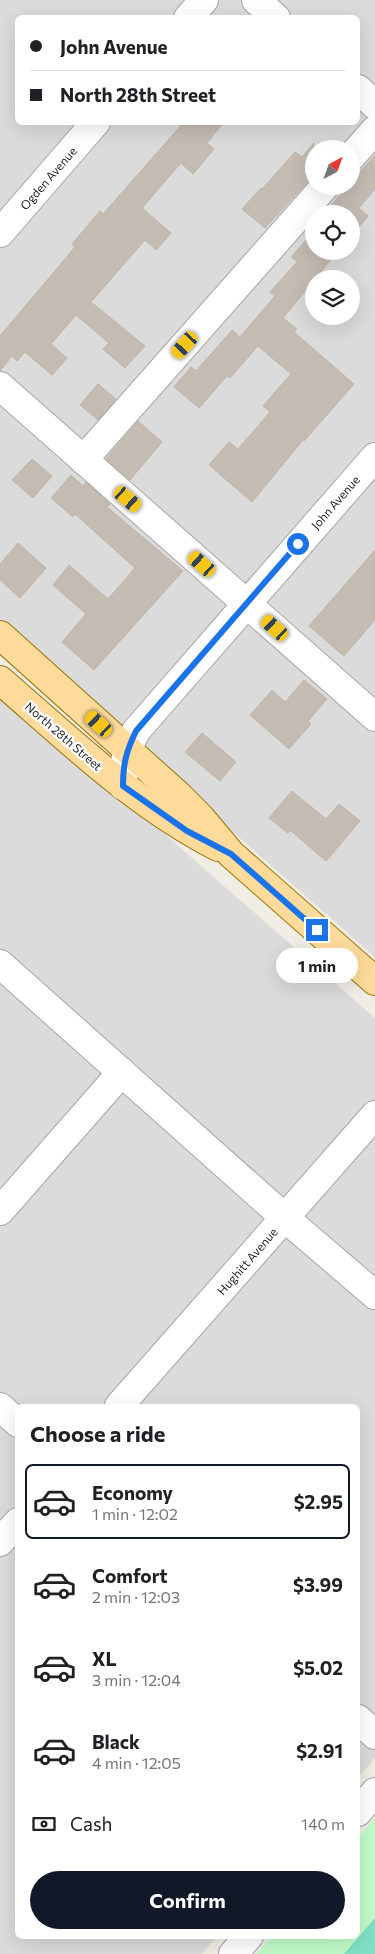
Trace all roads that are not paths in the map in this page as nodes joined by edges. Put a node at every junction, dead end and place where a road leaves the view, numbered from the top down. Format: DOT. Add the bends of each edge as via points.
graph roads {
  1 [pos="204,0"];
  2 [pos="256,0"];
  3 [pos="191,15"];
  4 [pos="273,15"];
  5 [pos="360,91"];
  6 [pos="375,105"];
  7 [pos="93,125"];
  8 [pos="375,130"];
  9 [pos="360,147"];
  10 [pos="317,195"];
  11 [pos="0,233"];
  12 [pos="0,386"];
  13 [pos="375,457"];
  14 [pos="83,460"];
  15 [pos="246,602"];
  16 [pos="0,635"];
  17 [pos="0,680"];
  18 [pos="375,717"];
  19 [pos="127,749"];
  20 [pos="123,786"];
  21 [pos="231,854"];
  22 [pos="0,964"];
  23 [pos="375,981"];
  24 [pos="122,1072"];
  25 [pos="375,1115"];
  26 [pos="0,1211"];
  27 [pos="285,1218"];
  28 [pos="375,1295"];
  29 [pos="121,1404"];
  30 [pos="0,1407"];
  31 [pos="15,1420"];
  32 [pos="15,1525"];
  33 [pos="0,1542"];
  34 [pos="360,1721"];
  35 [pos="375,1735"];
  36 [pos="375,1792"];
  37 [pos="360,1810"];
  38 [pos="246,1939"];
  39 [pos="233,1954"];
  1 -- 3 [label="street"];
  2 -- 4 [label="street"];
  5 -- 6 [label="street"];
  7 -- 11 [label="street, Ogden Avenue"];
  8 -- 9 [label="street"];
  10 -- 14 [label="street"];
  12 -- 14 [label="street"];
  13 -- 15 [label="street, John Avenue"];
  14 -- 15 [label="street"];
  15 -- 18 [label="street"];
  15 -- 19 [label="street, John Avenue" via="136,731"];
  16 -- 19 [label="main road, North 28th Street"];
  17 -- 20 [label="main road, North 28th Street"];
  19 -- 20 [label="street, John Avenue"];
  19 -- 21 [label="main road, North 28th Street" via="200,817"];
  20 -- 21 [label="main road, North 28th Street" via="187,831"];
  21 -- 23 [label="main road, North 28th Street"];
  22 -- 24 [label="street"];
  24 -- 26 [label="street"];
  24 -- 27 [label="street"];
  25 -- 27 [label="street, Hughitt Avenue"];
  27 -- 28 [label="street"];
  27 -- 29 [label="street, Hughitt Avenue"];
  30 -- 31 [label="street"];
  32 -- 33 [label="street"];
  34 -- 35 [label="street"];
  36 -- 37 [label="street"];
  38 -- 39 [label="street"];
}
